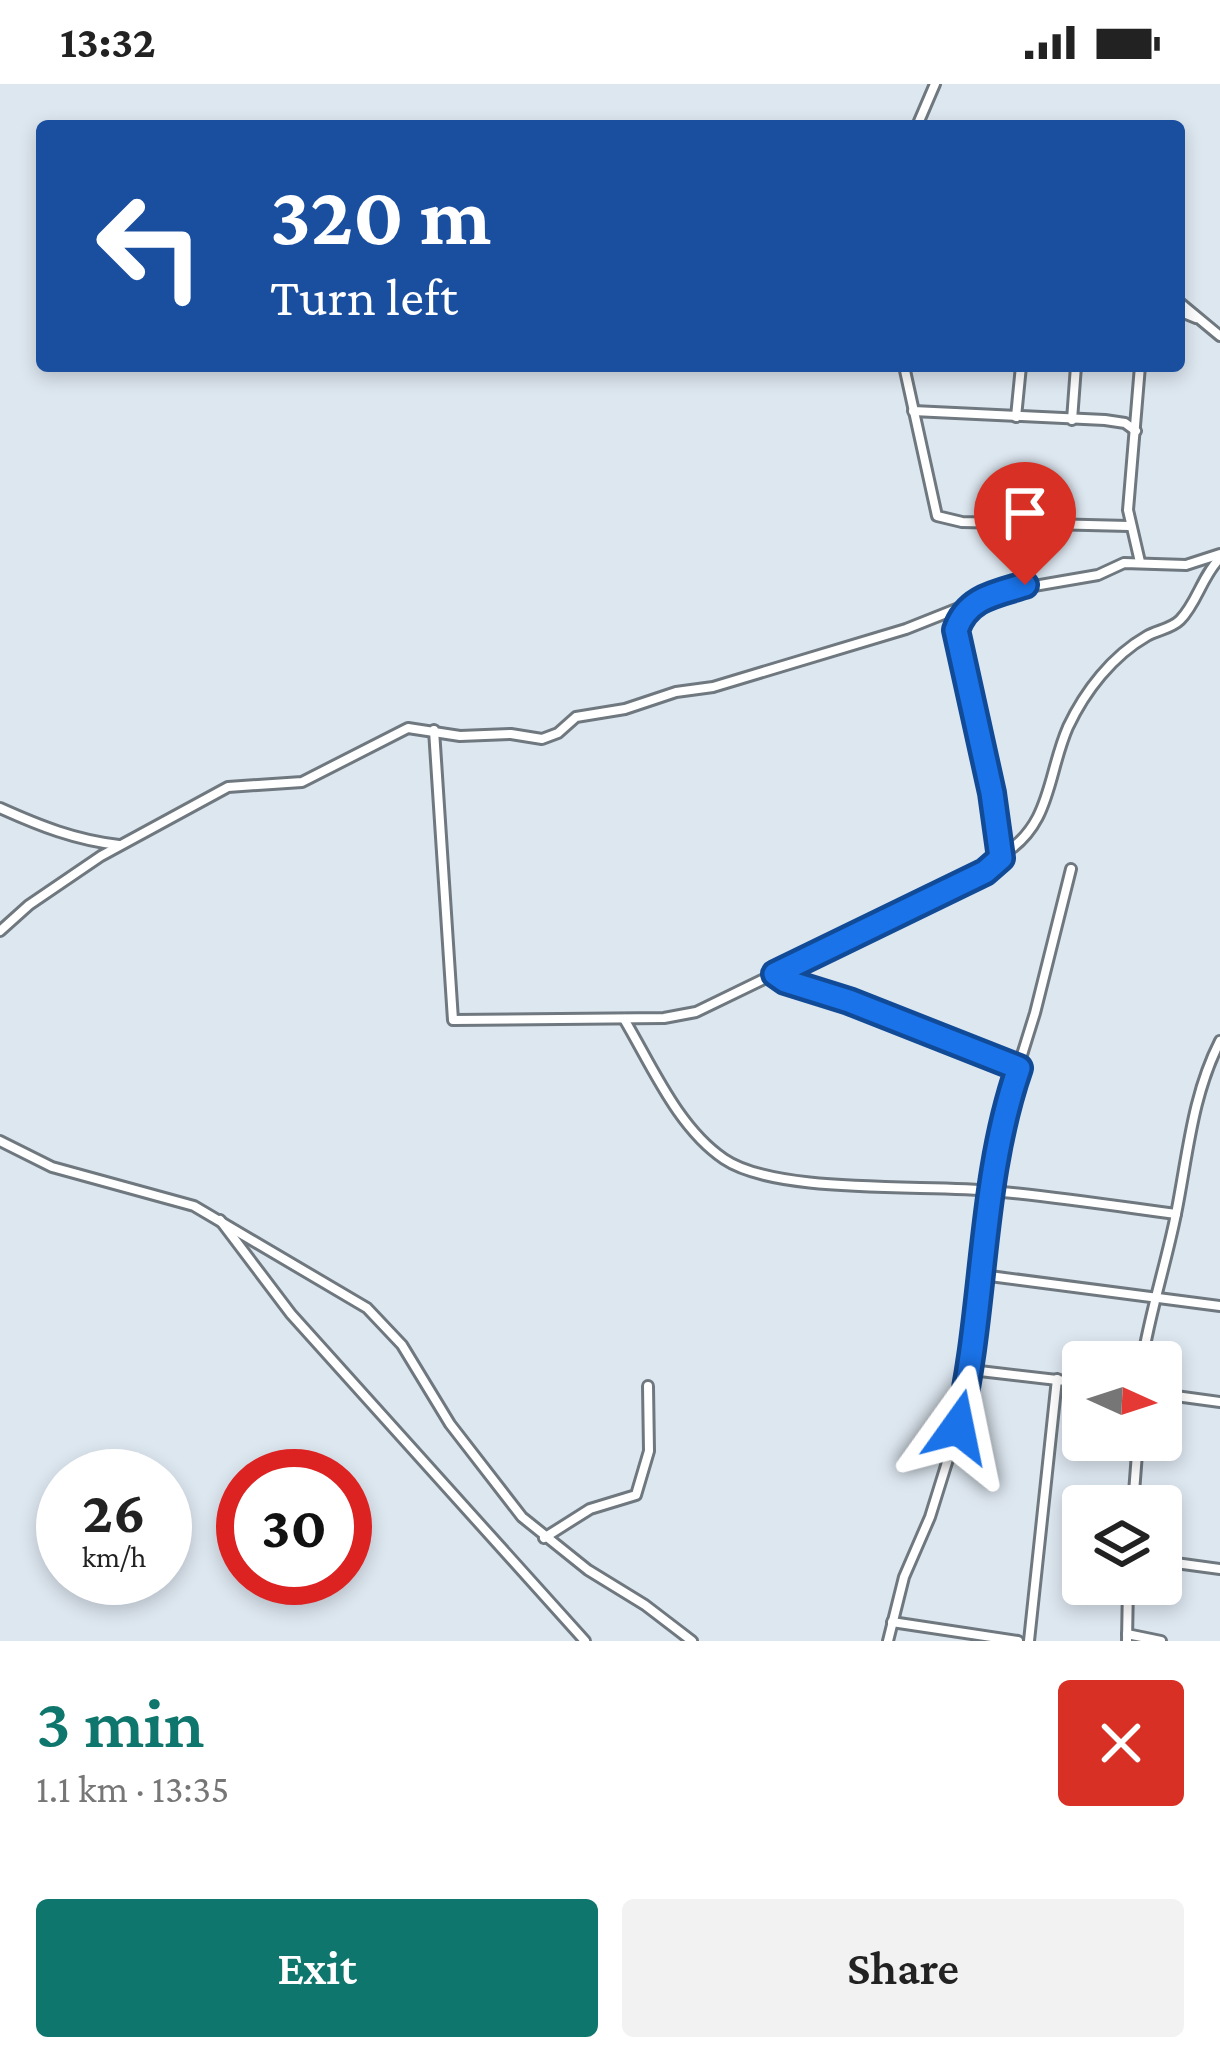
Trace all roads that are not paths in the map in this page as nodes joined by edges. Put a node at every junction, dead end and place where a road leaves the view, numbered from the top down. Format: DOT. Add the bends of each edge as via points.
graph roads {
  1 [pos="935,84"];
  2 [pos="920,120"];
  3 [pos="1185,306"];
  4 [pos="1185,313"];
  5 [pos="1203,320"];
  6 [pos="1220,336"];
  7 [pos="905,372"];
  8 [pos="1020,372"];
  9 [pos="1076,372"];
  10 [pos="1140,372"];
  11 [pos="913,411"];
  12 [pos="1016,418"];
  13 [pos="1072,420"];
  14 [pos="1136,431"];
  15 [pos="1129,526"];
  16 [pos="1220,556"];
  17 [pos="1139,562"];
  18 [pos="974,602"];
  19 [pos="434,730"];
  20 [pos="0,808"];
  21 [pos="121,846"];
  22 [pos="1001,856"];
  23 [pos="1071,869"];
  24 [pos="0,931"];
  25 [pos="775,974"];
  26 [pos="623,1018"];
  27 [pos="1220,1041"];
  28 [pos="1019,1068"];
  29 [pos="0,1141"];
  30 [pos="991,1190"];
  31 [pos="1176,1214"];
  32 [pos="219,1218"];
  33 [pos="982,1275"];
  34 [pos="1155,1297"];
  35 [pos="1220,1306"];
  36 [pos="1146,1341"];
  37 [pos="971,1370"];
  38 [pos="1057,1379"];
  39 [pos="1062,1380"];
  40 [pos="648,1387"];
  41 [pos="1182,1397"];
  42 [pos="1220,1402"];
  43 [pos="544,1538"];
  44 [pos="1182,1564"];
  45 [pos="1220,1569"];
  46 [pos="1128,1605"];
  47 [pos="892,1622"];
  48 [pos="1127,1638"];
  49 [pos="585,1641"];
  50 [pos="692,1641"];
  51 [pos="887,1641"];
  52 [pos="1018,1641"];
  53 [pos="1029,1641"];
  54 [pos="1161,1641"];
  1 -- 2 [label="street"];
  3 -- 5 [label="street"];
  4 -- 5 [label="street"];
  5 -- 6 [label="street"];
  7 -- 11 [label="street"];
  8 -- 12 [label="street"];
  9 -- 13 [label="street"];
  10 -- 14 [label="street"];
  11 -- 12 [label="street"];
  11 -- 15 [label="street" via="933,507 944,520"];
  12 -- 13 [label="street"];
  13 -- 14 [label="street" via="1115,421"];
  14 -- 15 [label="street"];
  15 -- 17 [label="street"];
  16 -- 17 [label="street" via="1186,566"];
  16 -- 22 [label="street" via="1178,622 1144,638 1092,688 1061,744 1037,824"];
  17 -- 18 [label="street"];
  18 -- 19 [label="street" via="713,687 576,717 542,739"];
  18 -- 22 [label="street" via="956,636"];
  19 -- 21 [label="street" via="393,733 290,785 228,787"];
  19 -- 26 [label="street" via="452,1017"];
  20 -- 21 [label="street" via="52,832"];
  21 -- 24 [label="street"];
  22 -- 25 [label="street" via="985,872"];
  23 -- 28 [label="street"];
  25 -- 26 [label="street" via="696,1012"];
  25 -- 28 [label="street"];
  26 -- 30 [label="street" via="692,1129 740,1169"];
  27 -- 31 [label="street" via="1196,1101"];
  28 -- 30 [label="street" via="998,1132"];
  29 -- 32 [label="street" via="52,1167"];
  30 -- 31 [label="street"];
  30 -- 33 [label="street"];
  31 -- 34 [label="street"];
  32 -- 43 [label="street" via="380,1319 502,1494"];
  32 -- 49 [label="street" via="291,1314"];
  33 -- 34 [label="street"];
  33 -- 37 [label="street"];
  34 -- 35 [label="street"];
  34 -- 36 [label="street"];
  37 -- 38 [label="street"];
  37 -- 47 [label="street"];
  38 -- 39 [label="street"];
  38 -- 53 [label="street"];
  40 -- 43 [label="street" via="649,1451 637,1496 590,1509"];
  41 -- 42 [label="street"];
  43 -- 50 [label="street"];
  44 -- 45 [label="street"];
  46 -- 48 [label="street"];
  47 -- 51 [label="street"];
  47 -- 52 [label="street"];
  48 -- 54 [label="street"];
}
